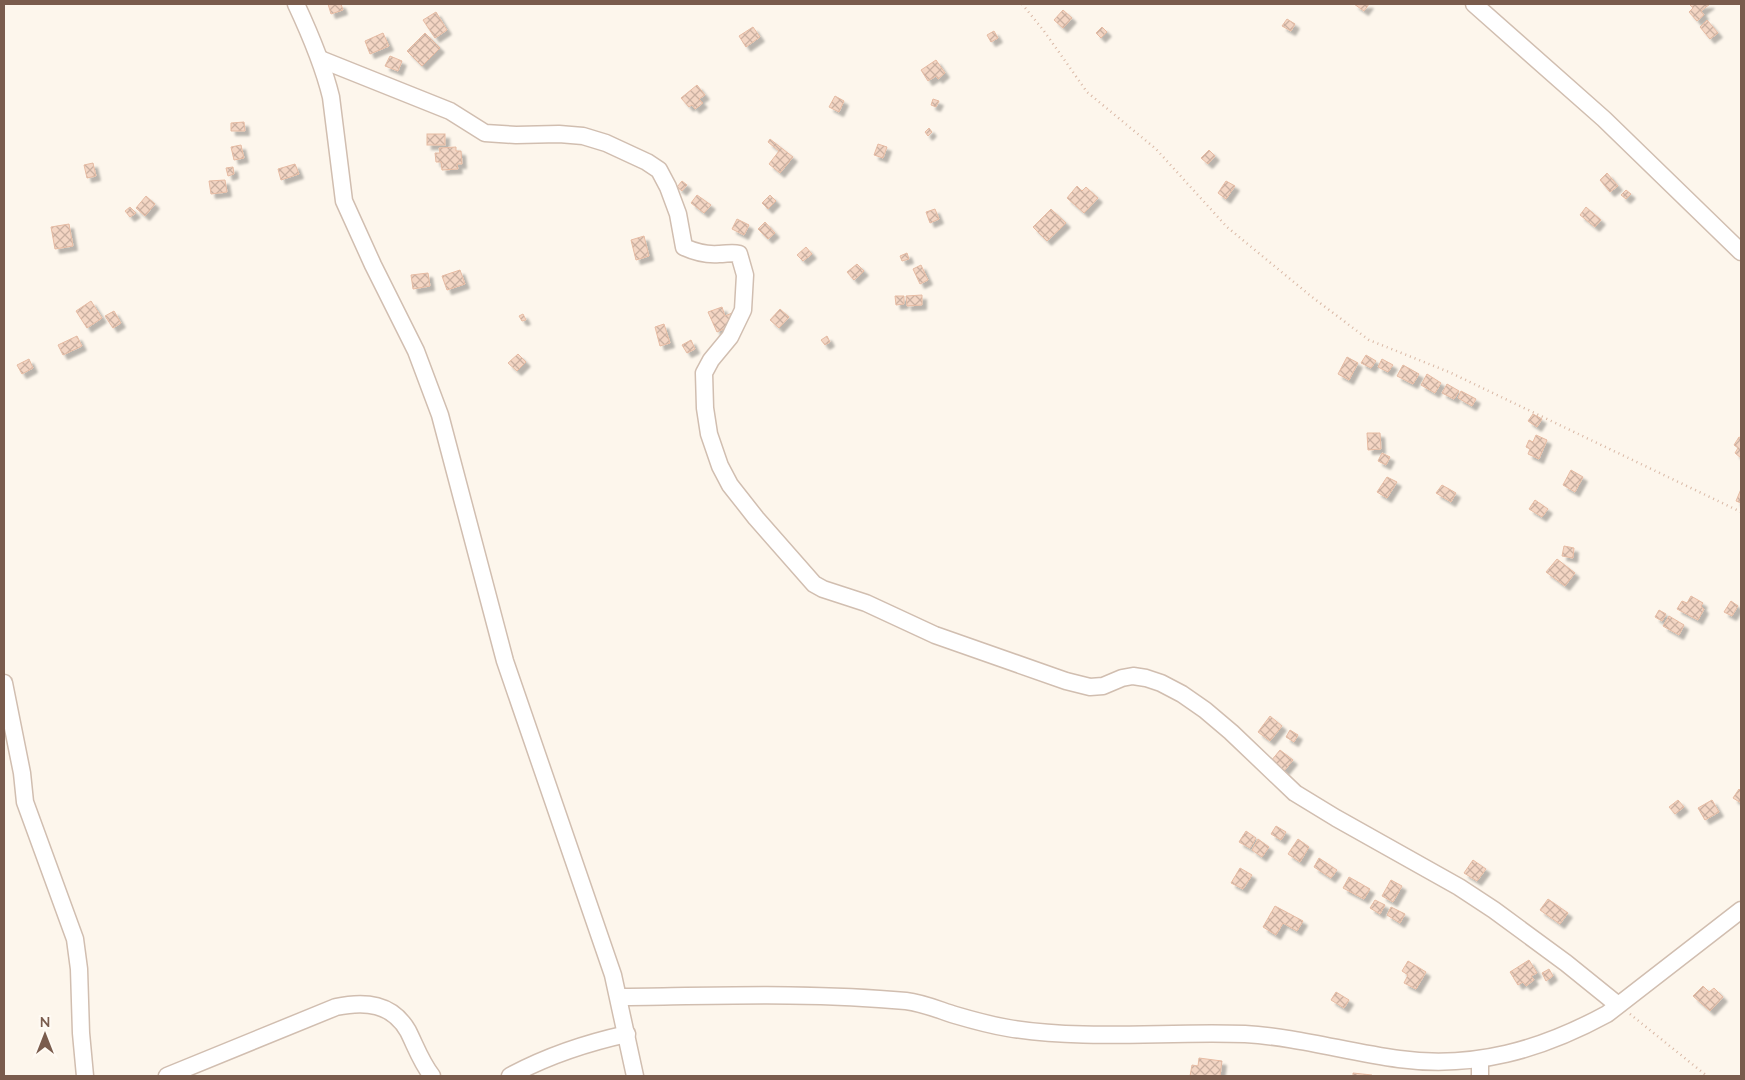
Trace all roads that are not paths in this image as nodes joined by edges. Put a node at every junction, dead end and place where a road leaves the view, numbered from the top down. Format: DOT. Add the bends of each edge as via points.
graph roads {
  1 [pos="296,4"];
  2 [pos="1474,4"];
  3 [pos="320,59"];
  4 [pos="1741,252"];
  5 [pos="4,684"];
  6 [pos="1741,910"];
  7 [pos="619,997"];
  8 [pos="1618,1005"];
  9 [pos="627,1034"];
  10 [pos="1480,1059"];
  11 [pos="85,1076"];
  12 [pos="167,1076"];
  13 [pos="432,1076"];
  14 [pos="510,1076"];
  15 [pos="636,1076"];
  16 [pos="1480,1076"];
  1 -- 3 [label="street"];
  2 -- 4 [label="street" via="1604,119"];
  3 -- 7 [label="street" via="331,97 344,201 416,351 440,415 504,661"];
  3 -- 8 [label="street" via="450,111 485,132 575,135 628,152 654,166 663,176 678,214 684,247 709,254 739,254 745,275 743,310 730,337 704,373 704,408 709,434 730,485 814,584 866,603 935,635 1060,679 1090,687 1109,685 1133,676 1161,683 1205,710 1295,793 1459,887 1566,963"];
  5 -- 11 [label="street" via="25,802 76,945"];
  6 -- 8 [label="street"];
  7 -- 9 [label="street"];
  7 -- 10 [label="street" via="784,996 910,1002 1016,1029 1112,1034 1245,1034 1282,1037 1421,1061"];
  8 -- 10 [label="street" via="1584,1027 1556,1039"];
  9 -- 14 [label="street" via="576,1047"];
  9 -- 15 [label="street"];
  10 -- 16 [label="street"];
  12 -- 13 [label="street" via="336,1007 356,1004 374,1005 395,1014"];
}
